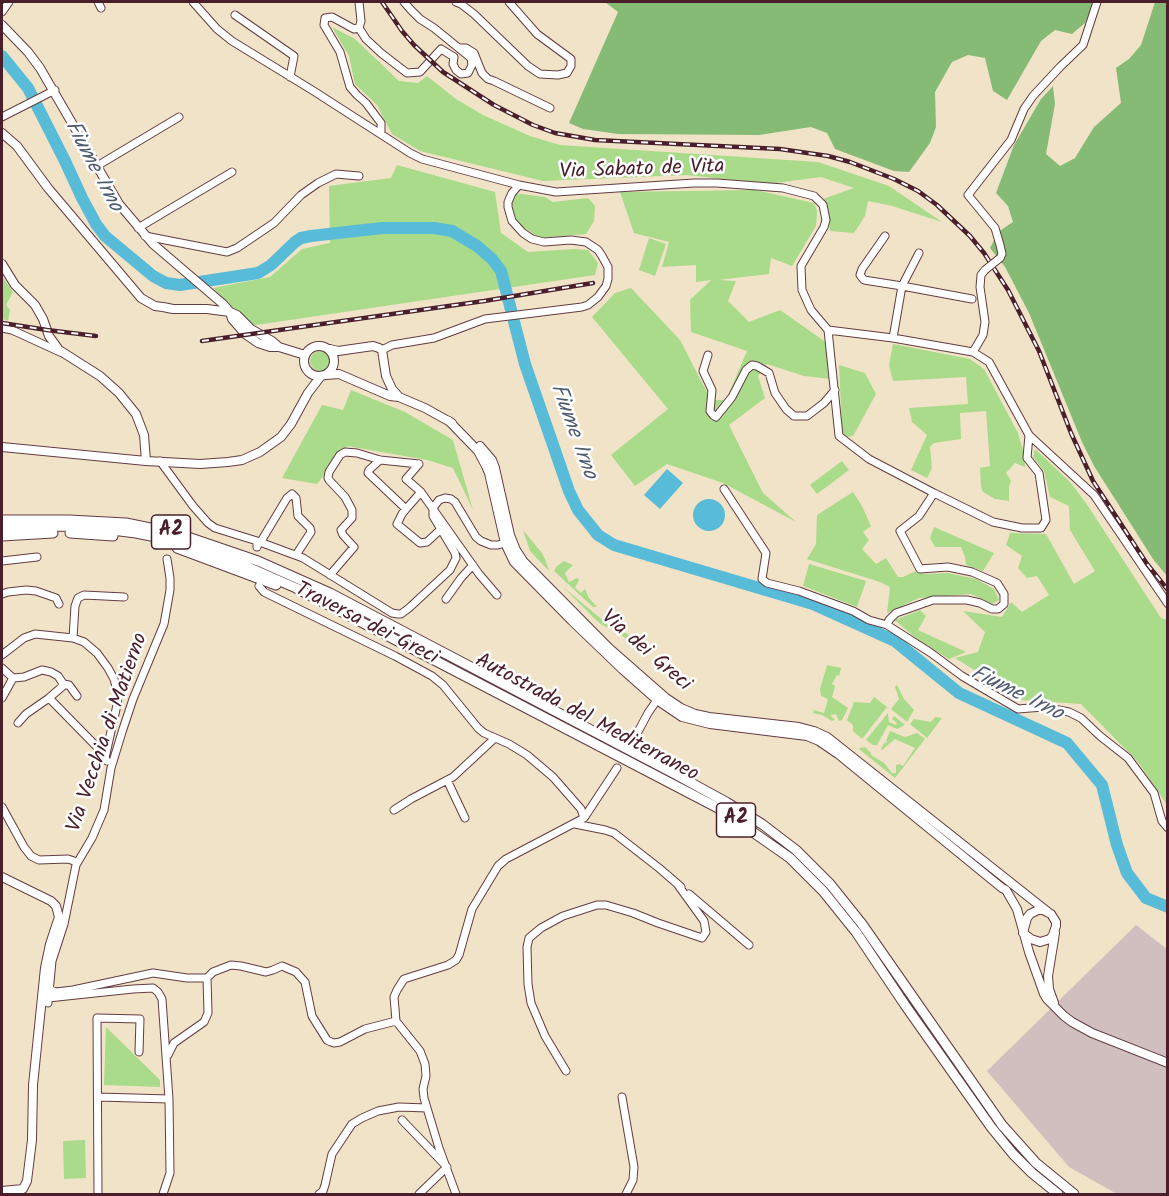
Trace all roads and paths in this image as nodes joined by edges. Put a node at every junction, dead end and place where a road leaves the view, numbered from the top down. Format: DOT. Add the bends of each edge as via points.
graph roads {
  1 [pos="9,2"];
  2 [pos="193,2"];
  3 [pos="359,2"];
  4 [pos="404,2"];
  5 [pos="456,2"];
  6 [pos="509,2"];
  7 [pos="1097,2"];
  8 [pos="2,12"];
  9 [pos="235,15"];
  10 [pos="2,25"];
  11 [pos="359,28"];
  12 [pos="460,48"];
  13 [pos="290,76"];
  14 [pos="54,90"];
  15 [pos="550,108"];
  16 [pos="2,117"];
  17 [pos="179,117"];
  18 [pos="2,133"];
  19 [pos="381,134"];
  20 [pos="97,166"];
  21 [pos="232,172"];
  22 [pos="359,176"];
  23 [pos="503,181"];
  24 [pos="519,185"];
  25 [pos="508,202"];
  26 [pos="138,228"];
  27 [pos="145,236"];
  28 [pos="885,236"];
  29 [pos="174,241"];
  30 [pos="919,253"];
  31 [pos="2,264"];
  32 [pos="186,273"];
  33 [pos="903,286"];
  34 [pos="972,299"];
  35 [pos="230,312"];
  36 [pos="2,328"];
  37 [pos="828,330"];
  38 [pos="893,338"];
  39 [pos="330,349"];
  40 [pos="382,350"];
  41 [pos="973,352"];
  42 [pos="64,354"];
  43 [pos="305,355"];
  44 [pos="708,355"];
  45 [pos="324,375"];
  46 [pos="386,376"];
  47 [pos="348,378"];
  48 [pos="834,390"];
  49 [pos="399,397"];
  50 [pos="449,421"];
  51 [pos="1029,435"];
  52 [pos="2,447"];
  53 [pos="380,460"];
  54 [pos="146,461"];
  55 [pos="160,461"];
  56 [pos="724,489"];
  57 [pos="421,492"];
  58 [pos="934,493"];
  59 [pos="433,508"];
  60 [pos="406,509"];
  61 [pos="2,514"];
  62 [pos="2,520"];
  63 [pos="2,528"];
  64 [pos="441,529"];
  65 [pos="2,536"];
  66 [pos="505,543"];
  67 [pos="258,544"];
  68 [pos="296,555"];
  69 [pos="37,557"];
  70 [pos="167,559"];
  71 [pos="2,561"];
  72 [pos="473,565"];
  73 [pos="330,575"];
  74 [pos="259,586"];
  75 [pos="296,588"];
  76 [pos="330,593"];
  77 [pos="2,594"];
  78 [pos="497,595"];
  79 [pos="124,597"];
  80 [pos="446,599"];
  81 [pos="59,604"];
  82 [pos="1167,604"];
  83 [pos="887,625"];
  84 [pos="73,638"];
  85 [pos="2,655"];
  86 [pos="2,668"];
  87 [pos="13,678"];
  88 [pos="64,684"];
  89 [pos="77,696"];
  90 [pos="2,698"];
  91 [pos="49,698"];
  92 [pos="657,700"];
  93 [pos="18,723"];
  94 [pos="495,738"];
  95 [pos="632,743"];
  96 [pos="105,758"];
  97 [pos="111,768"];
  98 [pos="617,768"];
  99 [pos="447,780"];
  100 [pos="2,807"];
  101 [pos="394,810"];
  102 [pos="465,818"];
  103 [pos="584,818"];
  104 [pos="575,824"];
  105 [pos="1167,828"];
  106 [pos="77,862"];
  107 [pos="2,877"];
  108 [pos="1005,884"];
  109 [pos="678,885"];
  110 [pos="63,913"];
  111 [pos="1049,913"];
  112 [pos="1056,931"];
  113 [pos="1023,933"];
  114 [pos="749,945"];
  115 [pos="207,978"];
  116 [pos="49,989"];
  117 [pos="1057,1008"];
  118 [pos="396,1021"];
  119 [pos="139,1052"];
  120 [pos="166,1057"];
  121 [pos="1167,1063"];
  122 [pos="567,1071"];
  123 [pos="98,1097"];
  124 [pos="622,1097"];
  125 [pos="169,1099"];
  126 [pos="427,1108"];
  127 [pos="402,1120"];
  128 [pos="447,1167"];
  129 [pos="2,1191"];
  130 [pos="22,1192"];
  131 [pos="98,1194"];
  132 [pos="163,1194"];
  133 [pos="319,1194"];
  134 [pos="419,1194"];
  135 [pos="456,1194"];
  136 [pos="626,1194"];
  137 [pos="1058,1194"];
  138 [pos="1074,1194"];
  1 -- 8 [label="street"];
  2 -- 13 [label="street, Via Sabato de Vita" via="222,34"];
  3 -- 11 [label="street"];
  4 -- 12 [label="street"];
  5 -- 6 [label="street" via="540,74 567,73 571,59 537,34"];
  7 -- 41 [label="street, bridge" via="1083,45 1024,109 1011,140 968,195 995,228 1002,254 980,280 986,322"];
  9 -- 13 [label="street" via="294,56"];
  10 -- 14 [label="main road" via="28,52"];
  11 -- 12 [label="street" via="366,39 407,73 420,72 441,49 454,57 456,70 468,73 471,58"];
  11 -- 19 [label="street" via="325,18 324,25 340,52 350,87 381,123"];
  12 -- 15 [label="street" via="474,53 488,79"];
  13 -- 19 [label="street, Via Sabato de Vita"];
  14 -- 16 [label="street"];
  14 -- 20 [label="main road"];
  17 -- 20 [label="street"];
  18 -- 35 [label="main road" via="17,146 141,298 163,308"];
  19 -- 23 [label="street, Via Sabato de Vita" via="422,159"];
  20 -- 26 [label="main road"];
  21 -- 26 [label="street"];
  22 -- 29 [label="street" via="336,174 318,183 274,223 227,252"];
  23 -- 24 [label="street, Via Sabato de Vita"];
  23 -- 25 [label="street"];
  24 -- 25 [label="street"];
  24 -- 37 [label="street, Via Sabato de Vita" via="568,192 717,183 783,188 814,196 823,205 826,220 801,266 802,290 811,310"];
  25 -- 40 [label="street" via="513,221 532,238 544,242 586,242 598,250 609,273 598,297 588,305 572,309 485,319 434,338"];
  26 -- 27 [label="main road"];
  27 -- 29 [label="street"];
  27 -- 32 [label="main road"];
  28 -- 33 [label="street" via="862,270 861,278"];
  29 -- 32 [label="street" via="168,254"];
  30 -- 33 [label="street"];
  31 -- 42 [label="main road" via="15,285 35,305 49,336"];
  32 -- 35 [label="main road"];
  33 -- 34 [label="street"];
  33 -- 38 [label="street"];
  35 -- 43 [label="main road" via="245,334 258,343"];
  36 -- 42 [label="street"];
  37 -- 38 [label="street"];
  37 -- 48 [label="street"];
  38 -- 41 [label="street"];
  39 -- 40 [label="main road" via="373,346"];
  39 -- 43 [label="main road" via="316,345"];
  39 -- 45 [label="main road" via="334,363"];
  40 -- 46 [label="main road"];
  41 -- 51 [label="street" via="989,362"];
  42 -- 54 [label="main road" via="100,376 136,414 144,435"];
  43 -- 45 [label="main road" via="308,372"];
  44 -- 48 [label="street" via="703,371 712,390 710,411 716,417 752,364 769,373 775,393 794,417 807,416"];
  45 -- 47 [label="main road, Via dei Greci"];
  45 -- 55 [label="main road" via="316,380 286,431 260,452 228,462"];
  46 -- 47 [label="main road, Via dei Greci" via="378,386"];
  46 -- 49 [label="main road"];
  47 -- 49 [label="main road, Via dei Greci"];
  48 -- 58 [label="street" via="839,436 869,459"];
  49 -- 50 [label="main road, Via dei Greci"];
  50 -- 66 [label="main road, Via dei Greci" via="478,451 489,473"];
  50 -- 108 [label="main road, Via dei Greci" via="468,433 492,460 513,544 523,561 609,648 666,698 702,716 798,728 827,736"];
  51 -- 58 [label="street" via="1028,458 1039,473 1046,520 1041,528 993,522"];
  51 -- 82 [label="street" via="1094,495"];
  52 -- 54 [label="main road"];
  53 -- 57 [label="street" via="419,464 406,478"];
  53 -- 60 [label="street" via="368,473"];
  53 -- 73 [label="street" via="345,452 329,472 329,480 352,510 352,518 341,530 354,548"];
  54 -- 55 [label="main road"];
  55 -- 67 [label="street" via="208,523"];
  56 -- 83 [label="street" via="766,553 762,579"];
  57 -- 59 [label="street"];
  57 -- 60 [label="street"];
  58 -- 83 [label="street" via="919,516 900,531 920,569 948,567 972,572 997,583 1004,594 1004,604 992,609 966,600 933,600 896,613"];
  59 -- 64 [label="street"];
  59 -- 66 [label="street" via="439,500 451,499 476,537 491,545"];
  59 -- 72 [label="street"];
  60 -- 64 [label="street" via="397,524 420,543 428,542"];
  61 -- 76 [label="highway" via="109,516 160,524 255,554"];
  62 -- 76 [label="highway, A2" via="126,523 161,530 258,561"];
  63 -- 75 [label="highway" via="96,528 159,537 216,554"];
  64 -- 73 [label="street" via="455,553 453,566 401,614 392,613"];
  65 -- 75 [label="highway, A2" via="59,532 131,537 170,545 276,585"];
  66 -- 92 [label="main road, Via dei Greci" via="519,567"];
  67 -- 68 [label="street"];
  67 -- 68 [label="street" via="292,494 298,516 311,532"];
  68 -- 73 [label="street"];
  69 -- 71 [label="street"];
  70 -- 97 [label="street, Via Vecchia di Matierno" via="170,590 164,624"];
  72 -- 78 [label="street"];
  72 -- 80 [label="street"];
  74 -- 94 [label="street, Traversa dei Greci" via="432,676 473,724"];
  75 -- 137 [label="highway, Autostrada del Mediterraneo / A2" via="720,809 789,858 823,891 856,932 1012,1154"];
  76 -- 138 [label="highway, Autostrada del Mediterraneo / A2" via="726,802 796,850 862,924 1002,1125 1036,1163"];
  77 -- 81 [label="street" via="36,591 56,598"];
  79 -- 84 [label="street" via="78,598"];
  83 -- 105 [label="street" via="1018,709 1043,707 1081,718 1128,758 1154,793"];
  84 -- 85 [label="street" via="30,635"];
  84 -- 96 [label="street" via="97,653 114,679 117,705"];
  86 -- 87 [label="street"];
  87 -- 88 [label="street" via="45,670"];
  87 -- 90 [label="street"];
  88 -- 89 [label="street"];
  88 -- 91 [label="street"];
  91 -- 93 [label="street"];
  91 -- 96 [label="street"];
  92 -- 95 [label="street"];
  92 -- 108 [label="main road, Via dei Greci" via="697,722 799,734 819,741"];
  94 -- 99 [label="street"];
  94 -- 103 [label="street, Traversa dei Greci" via="527,755 553,777 581,809"];
  96 -- 97 [label="street"];
  97 -- 106 [label="street, Via Vecchia di Matierno" via="104,810"];
  98 -- 103 [label="street"];
  99 -- 101 [label="street"];
  99 -- 102 [label="street"];
  100 -- 106 [label="street" via="31,856"];
  103 -- 104 [label="street"];
  104 -- 109 [label="street" via="614,833"];
  104 -- 118 [label="street" via="498,866 472,909 456,960 404,979 394,997"];
  106 -- 110 [label="street, Via Vecchia di Matierno"];
  107 -- 110 [label="main road" via="51,901"];
  108 -- 111 [label="main road"];
  108 -- 113 [label="main road"];
  109 -- 114 [label="street"];
  109 -- 122 [label="street" via="704,921 706,932 702,938 606,905 563,916 530,938 527,947 531,1003 545,1036"];
  110 -- 116 [label="street, Via Vecchia di Matierno"];
  110 -- 130 [label="main road" via="45,968 33,1085 32,1140"];
  111 -- 112 [label="main road" via="1056,922"];
  111 -- 113 [label="main road" via="1038,910 1030,914"];
  112 -- 113 [label="main road" via="1050,939 1040,942"];
  112 -- 117 [label="main road" via="1048,982"];
  113 -- 117 [label="main road" via="1041,986"];
  115 -- 116 [label="street" via="153,973 73,990"];
  115 -- 118 [label="street" via="231,965 266,972 282,966 289,968 305,982 312,1016 327,1040 334,1043"];
  115 -- 120 [label="street" via="208,1013 204,1022 174,1043"];
  116 -- 120 [label="street, Via Vecchia di Matierno" via="48,1000 133,988 155,989 162,999"];
  117 -- 121 [label="main road" via="1092,1033"];
  118 -- 126 [label="street" via="420,1051 425,1065 423,1089"];
  119 -- 123 [label="street" via="140,1019 97,1018"];
  120 -- 125 [label="street"];
  123 -- 125 [label="street"];
  123 -- 131 [label="street"];
  124 -- 136 [label="street" via="634,1167"];
  125 -- 132 [label="street" via="170,1173"];
  126 -- 128 [label="street"];
  126 -- 133 [label="street" via="378,1111 352,1124 332,1154"];
  127 -- 128 [label="street"];
  128 -- 134 [label="street"];
  128 -- 135 [label="street"];
  129 -- 130 [label="main road"];
}
